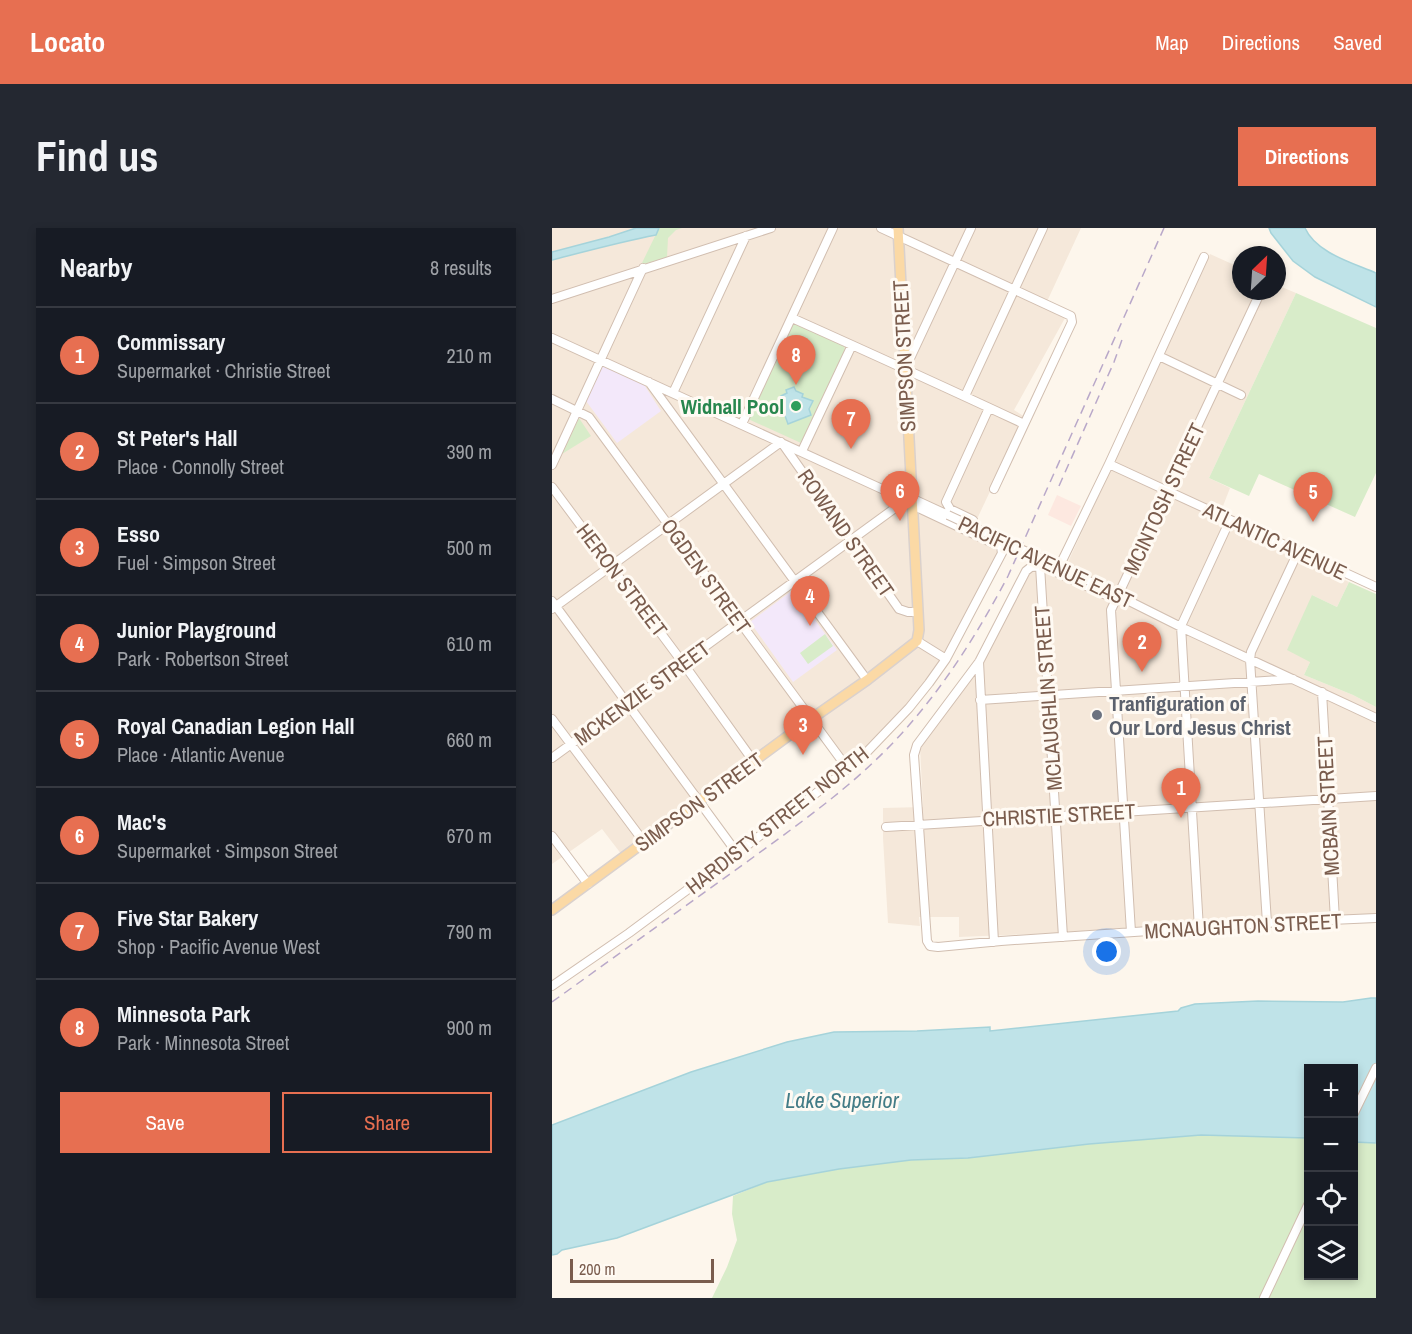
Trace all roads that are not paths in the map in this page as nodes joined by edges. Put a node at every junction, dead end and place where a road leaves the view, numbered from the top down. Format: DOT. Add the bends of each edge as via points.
graph roads {
  1 [pos="771,228"];
  2 [pos="833,228"];
  3 [pos="881,228"];
  4 [pos="971,228"];
  5 [pos="1043,228"];
  6 [pos="899,232"];
  7 [pos="746,236"];
  8 [pos="1204,257"];
  9 [pos="954,262"];
  10 [pos="643,268"];
  11 [pos="1014,289"];
  12 [pos="553,300"];
  13 [pos="1257,300"];
  14 [pos="792,318"];
  15 [pos="552,338"];
  16 [pos="852,345"];
  17 [pos="1159,356"];
  18 [pos="601,360"];
  19 [pos="905,370"];
  20 [pos="648,381"];
  21 [pos="1217,384"];
  22 [pos="673,393"];
  23 [pos="1241,395"];
  24 [pos="965,396"];
  25 [pos="552,399"];
  26 [pos="989,408"];
  27 [pos="577,411"];
  28 [pos="742,424"];
  29 [pos="1024,424"];
  30 [pos="781,441"];
  31 [pos="802,451"];
  32 [pos="1109,464"];
  33 [pos="552,465"];
  34 [pos="724,484"];
  35 [pos="552,487"];
  36 [pos="994,489"];
  37 [pos="1168,491"];
  38 [pos="910,501"];
  39 [pos="973,520"];
  40 [pos="1230,520"];
  41 [pos="668,525"];
  42 [pos="850,540"];
  43 [pos="1298,552"];
  44 [pos="1042,566"];
  45 [pos="611,567"];
  46 [pos="794,582"];
  47 [pos="1376,587"];
  48 [pos="1118,598"];
  49 [pos="553,605"];
  50 [pos="918,612"];
  51 [pos="740,622"];
  52 [pos="1181,626"];
  53 [pos="917,641"];
  54 [pos="946,659"];
  55 [pos="1251,660"];
  56 [pos="979,662"];
  57 [pos="683,663"];
  58 [pos="1293,679"];
  59 [pos="867,680"];
  60 [pos="1253,683"];
  61 [pos="1184,687"];
  62 [pos="1116,691"];
  63 [pos="1322,692"];
  64 [pos="1048,695"];
  65 [pos="980,700"];
  66 [pos="627,704"];
  67 [pos="1376,718"];
  68 [pos="552,719"];
  69 [pos="811,719"];
  70 [pos="571,745"];
  71 [pos="552,758"];
  72 [pos="754,762"];
  73 [pos="848,769"];
  74 [pos="1376,796"];
  75 [pos="1328,799"];
  76 [pos="699,802"];
  77 [pos="1260,803"];
  78 [pos="1192,808"];
  79 [pos="1124,812"];
  80 [pos="1056,816"];
  81 [pos="987,820"];
  82 [pos="920,824"];
  83 [pos="886,826"];
  84 [pos="552,836"];
  85 [pos="644,842"];
  86 [pos="736,853"];
  87 [pos="588,884"];
  88 [pos="552,910"];
  89 [pos="1376,918"];
  90 [pos="1335,920"];
  91 [pos="1267,923"];
  92 [pos="1199,928"];
  93 [pos="1131,932"];
  94 [pos="1063,937"];
  95 [pos="994,942"];
  96 [pos="552,986"];
  97 [pos="1376,1068"];
  98 [pos="1358,1103"];
  99 [pos="1304,1214"];
  100 [pos="1264,1298"];
  1 -- 7 [label="street"];
  2 -- 14 [label="street"];
  3 -- 6 [label="street"];
  4 -- 9 [label="street"];
  5 -- 11 [label="street"];
  6 -- 9 [label="street"];
  6 -- 19 [label="main road, SIMPSON STREET"];
  7 -- 10 [label="street"];
  7 -- 22 [label="street"];
  8 -- 17 [label="street"];
  9 -- 11 [label="street"];
  9 -- 19 [label="street"];
  10 -- 12 [label="street"];
  10 -- 18 [label="street"];
  11 -- 24 [label="street"];
  11 -- 29 [label="street" via="1069,314 1072,320"];
  13 -- 21 [label="street, MCINTOSH STREET"];
  14 -- 16 [label="street"];
  14 -- 28 [label="street"];
  15 -- 18 [label="street"];
  16 -- 19 [label="street"];
  16 -- 31 [label="street"];
  17 -- 21 [label="street"];
  17 -- 32 [label="street"];
  18 -- 20 [label="street"];
  18 -- 27 [label="street"];
  19 -- 24 [label="street"];
  19 -- 38 [label="main road, SIMPSON STREET"];
  20 -- 22 [label="street"];
  20 -- 34 [label="street"];
  21 -- 23 [label="street"];
  21 -- 37 [label="street, MCINTOSH STREET"];
  22 -- 28 [label="street"];
  24 -- 26 [label="street"];
  25 -- 27 [label="street, OGDEN STREET"];
  26 -- 29 [label="street"];
  26 -- 39 [label="street" via="946,502 950,509"];
  27 -- 33 [label="street"];
  27 -- 41 [label="street, OGDEN STREET" via="589,417"];
  28 -- 30 [label="street"];
  29 -- 36 [label="street"];
  30 -- 31 [label="street"];
  30 -- 34 [label="street"];
  30 -- 42 [label="street, ROWAND STREET"];
  31 -- 38 [label="street"];
  32 -- 37 [label="street, ATLANTIC AVENUE"];
  32 -- 44 [label="street" via="1060,565"];
  34 -- 41 [label="street"];
  34 -- 46 [label="street"];
  35 -- 45 [label="street, HERON STREET"];
  37 -- 40 [label="street, ATLANTIC AVENUE"];
  37 -- 48 [label="street, MCINTOSH STREET"];
  38 -- 42 [label="street, MCKENZIE STREET"];
  38 -- 48 [label="street, PACIFIC AVENUE EAST, bridge" via="948,515"];
  38 -- 50 [label="main road, SIMPSON STREET"];
  38 -- 54 [label="street, HARDISTY STREET NORTH" via="1002,550"];
  40 -- 43 [label="street, ATLANTIC AVENUE"];
  40 -- 52 [label="street"];
  41 -- 45 [label="street"];
  41 -- 51 [label="street, OGDEN STREET"];
  42 -- 46 [label="street, MCKENZIE STREET"];
  42 -- 50 [label="street, ROWAND STREET" via="899,609"];
  43 -- 47 [label="street, ATLANTIC AVENUE"];
  43 -- 55 [label="street" via="1251,652"];
  44 -- 48 [label="street"];
  44 -- 56 [label="street" via="1026,571"];
  44 -- 64 [label="street, MCLAUGHLIN STREET"];
  45 -- 49 [label="street"];
  45 -- 57 [label="street, HERON STREET"];
  46 -- 51 [label="street, MCKENZIE STREET"];
  46 -- 59 [label="street"];
  48 -- 52 [label="street, PACIFIC AVENUE EAST"];
  48 -- 62 [label="street, MCINTOSH STREET" via="1112,610"];
  49 -- 66 [label="street"];
  50 -- 53 [label="main road, SIMPSON STREET"];
  51 -- 57 [label="street, MCKENZIE STREET"];
  51 -- 69 [label="street, OGDEN STREET"];
  52 -- 55 [label="street, PACIFIC AVENUE EAST"];
  52 -- 61 [label="street"];
  53 -- 54 [label="street"];
  53 -- 59 [label="main road, SIMPSON STREET"];
  54 -- 73 [label="street, HARDISTY STREET NORTH" via="909,708"];
  55 -- 58 [label="street, PACIFIC AVENUE EAST"];
  55 -- 60 [label="street"];
  56 -- 65 [label="street"];
  56 -- 82 [label="street" via="917,745 914,755"];
  57 -- 66 [label="street, MCKENZIE STREET"];
  57 -- 72 [label="street, HERON STREET"];
  58 -- 60 [label="street"];
  58 -- 63 [label="street, PACIFIC AVENUE EAST"];
  59 -- 69 [label="main road, SIMPSON STREET"];
  60 -- 61 [label="street"];
  60 -- 77 [label="street"];
  61 -- 62 [label="street"];
  61 -- 78 [label="street"];
  62 -- 64 [label="street"];
  62 -- 79 [label="street, MCINTOSH STREET"];
  63 -- 67 [label="street, PACIFIC AVENUE EAST"];
  63 -- 75 [label="street, MCBAIN STREET"];
  64 -- 65 [label="street"];
  64 -- 80 [label="street, MCLAUGHLIN STREET"];
  65 -- 81 [label="street"];
  66 -- 70 [label="street, MCKENZIE STREET"];
  66 -- 76 [label="street"];
  68 -- 70 [label="street"];
  69 -- 72 [label="main road, SIMPSON STREET"];
  69 -- 73 [label="street, OGDEN STREET"];
  70 -- 71 [label="street, MCKENZIE STREET"];
  70 -- 85 [label="street"];
  72 -- 76 [label="main road, SIMPSON STREET"];
  73 -- 86 [label="street, HARDISTY STREET NORTH"];
  74 -- 75 [label="street, CHRISTIE STREET"];
  75 -- 77 [label="street, CHRISTIE STREET"];
  75 -- 90 [label="street, MCBAIN STREET"];
  76 -- 85 [label="main road, SIMPSON STREET"];
  76 -- 86 [label="street"];
  77 -- 78 [label="street, CHRISTIE STREET"];
  77 -- 91 [label="street"];
  78 -- 79 [label="street, CHRISTIE STREET"];
  78 -- 92 [label="street"];
  79 -- 80 [label="street, CHRISTIE STREET"];
  79 -- 93 [label="street, MCINTOSH STREET"];
  80 -- 81 [label="street, CHRISTIE STREET"];
  80 -- 94 [label="street, MCLAUGHLIN STREET"];
  81 -- 82 [label="street, CHRISTIE STREET"];
  81 -- 95 [label="street"];
  82 -- 83 [label="street, CHRISTIE STREET"];
  82 -- 95 [label="street, MCNAUGHTON STREET" via="928,943 938,946"];
  84 -- 87 [label="street"];
  85 -- 87 [label="main road, SIMPSON STREET"];
  86 -- 96 [label="street, HARDISTY STREET NORTH"];
  87 -- 88 [label="main road, SIMPSON STREET"];
  89 -- 90 [label="street, MCNAUGHTON STREET"];
  90 -- 91 [label="street, MCNAUGHTON STREET"];
  91 -- 92 [label="street, MCNAUGHTON STREET"];
  92 -- 93 [label="street, MCNAUGHTON STREET"];
  93 -- 94 [label="street, MCNAUGHTON STREET"];
  94 -- 95 [label="street, MCNAUGHTON STREET"];
  97 -- 98 [label="street"];
  99 -- 100 [label="street"];
}
